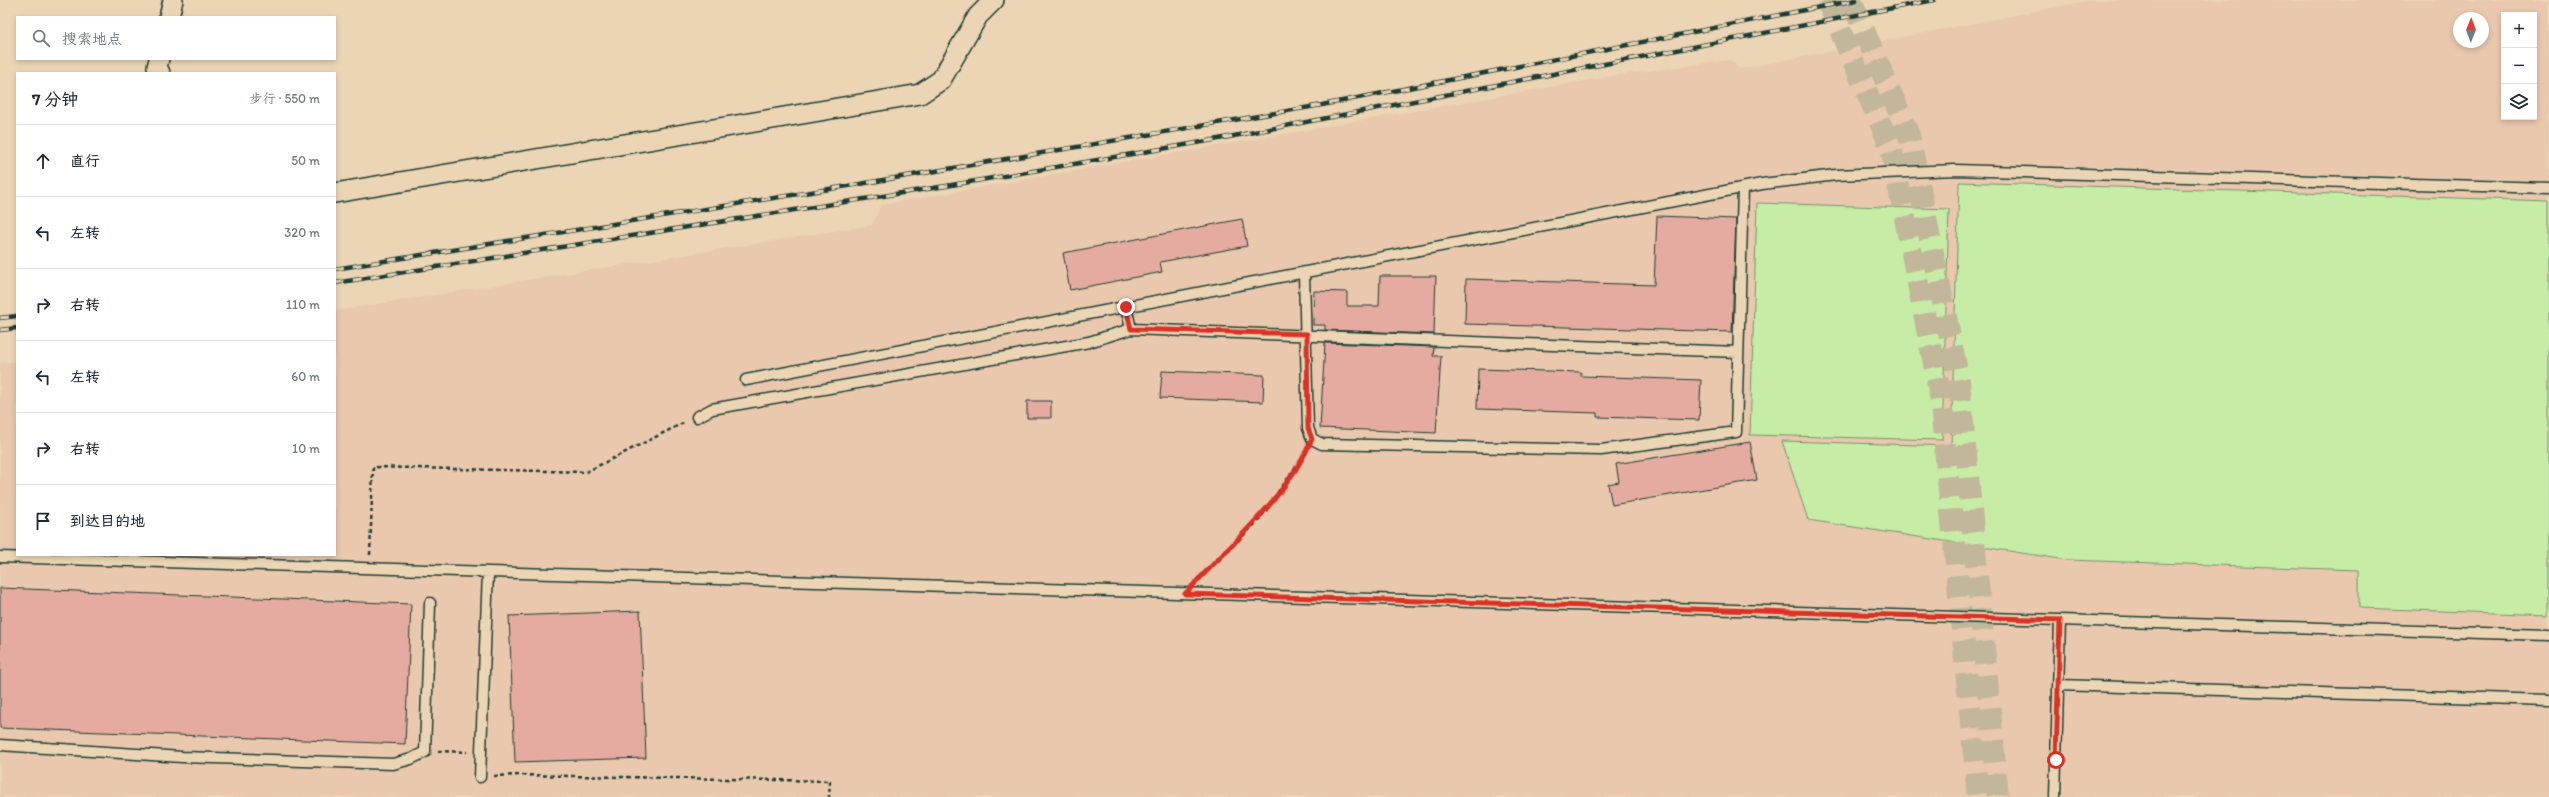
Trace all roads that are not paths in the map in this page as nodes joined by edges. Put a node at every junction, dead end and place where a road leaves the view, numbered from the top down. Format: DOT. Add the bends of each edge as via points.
graph roads {
  1 [pos="173,0"];
  2 [pos="994,0"];
  3 [pos="169,16"];
  4 [pos="159,60"];
  5 [pos="160,72"];
  6 [pos="1743,188"];
  7 [pos="2549,188"];
  8 [pos="336,193"];
  9 [pos="1304,272"];
  10 [pos="1126,307"];
  11 [pos="1131,329"];
  12 [pos="1307,334"];
  13 [pos="1738,352"];
  14 [pos="746,380"];
  15 [pos="697,417"];
  16 [pos="0,557"];
  17 [pos="488,572"];
  18 [pos="430,603"];
  19 [pos="2060,620"];
  20 [pos="2549,635"];
  21 [pos="2058,685"];
  22 [pos="2549,700"];
  23 [pos="0,746"];
  24 [pos="480,777"];
  25 [pos="2055,797"];
  1 -- 3 [label="street"];
  2 -- 8 [label="street" via="978,16 941,80 920,94"];
  4 -- 5 [label="street" via="157,67"];
  6 -- 7 [label="lane" via="1836,175 1954,170"];
  6 -- 9 [label="lane"];
  6 -- 13 [label="lane"];
  9 -- 10 [label="lane"];
  9 -- 12 [label="lane"];
  10 -- 11 [label="lane"];
  10 -- 14 [label="lane"];
  11 -- 12 [label="lane"];
  11 -- 15 [label="lane" via="1088,342 712,409"];
  12 -- 13 [label="lane"];
  12 -- 13 [label="lane" via="1308,428 1312,439 1322,444 1601,450 1736,432"];
  16 -- 17 [label="lane"];
  17 -- 19 [label="lane"];
  17 -- 24 [label="lane"];
  18 -- 23 [label="lane" via="425,751 412,759 393,764 182,757"];
  19 -- 20 [label="lane"];
  19 -- 21 [label="lane"];
  21 -- 22 [label="lane"];
  21 -- 25 [label="lane"];
}
